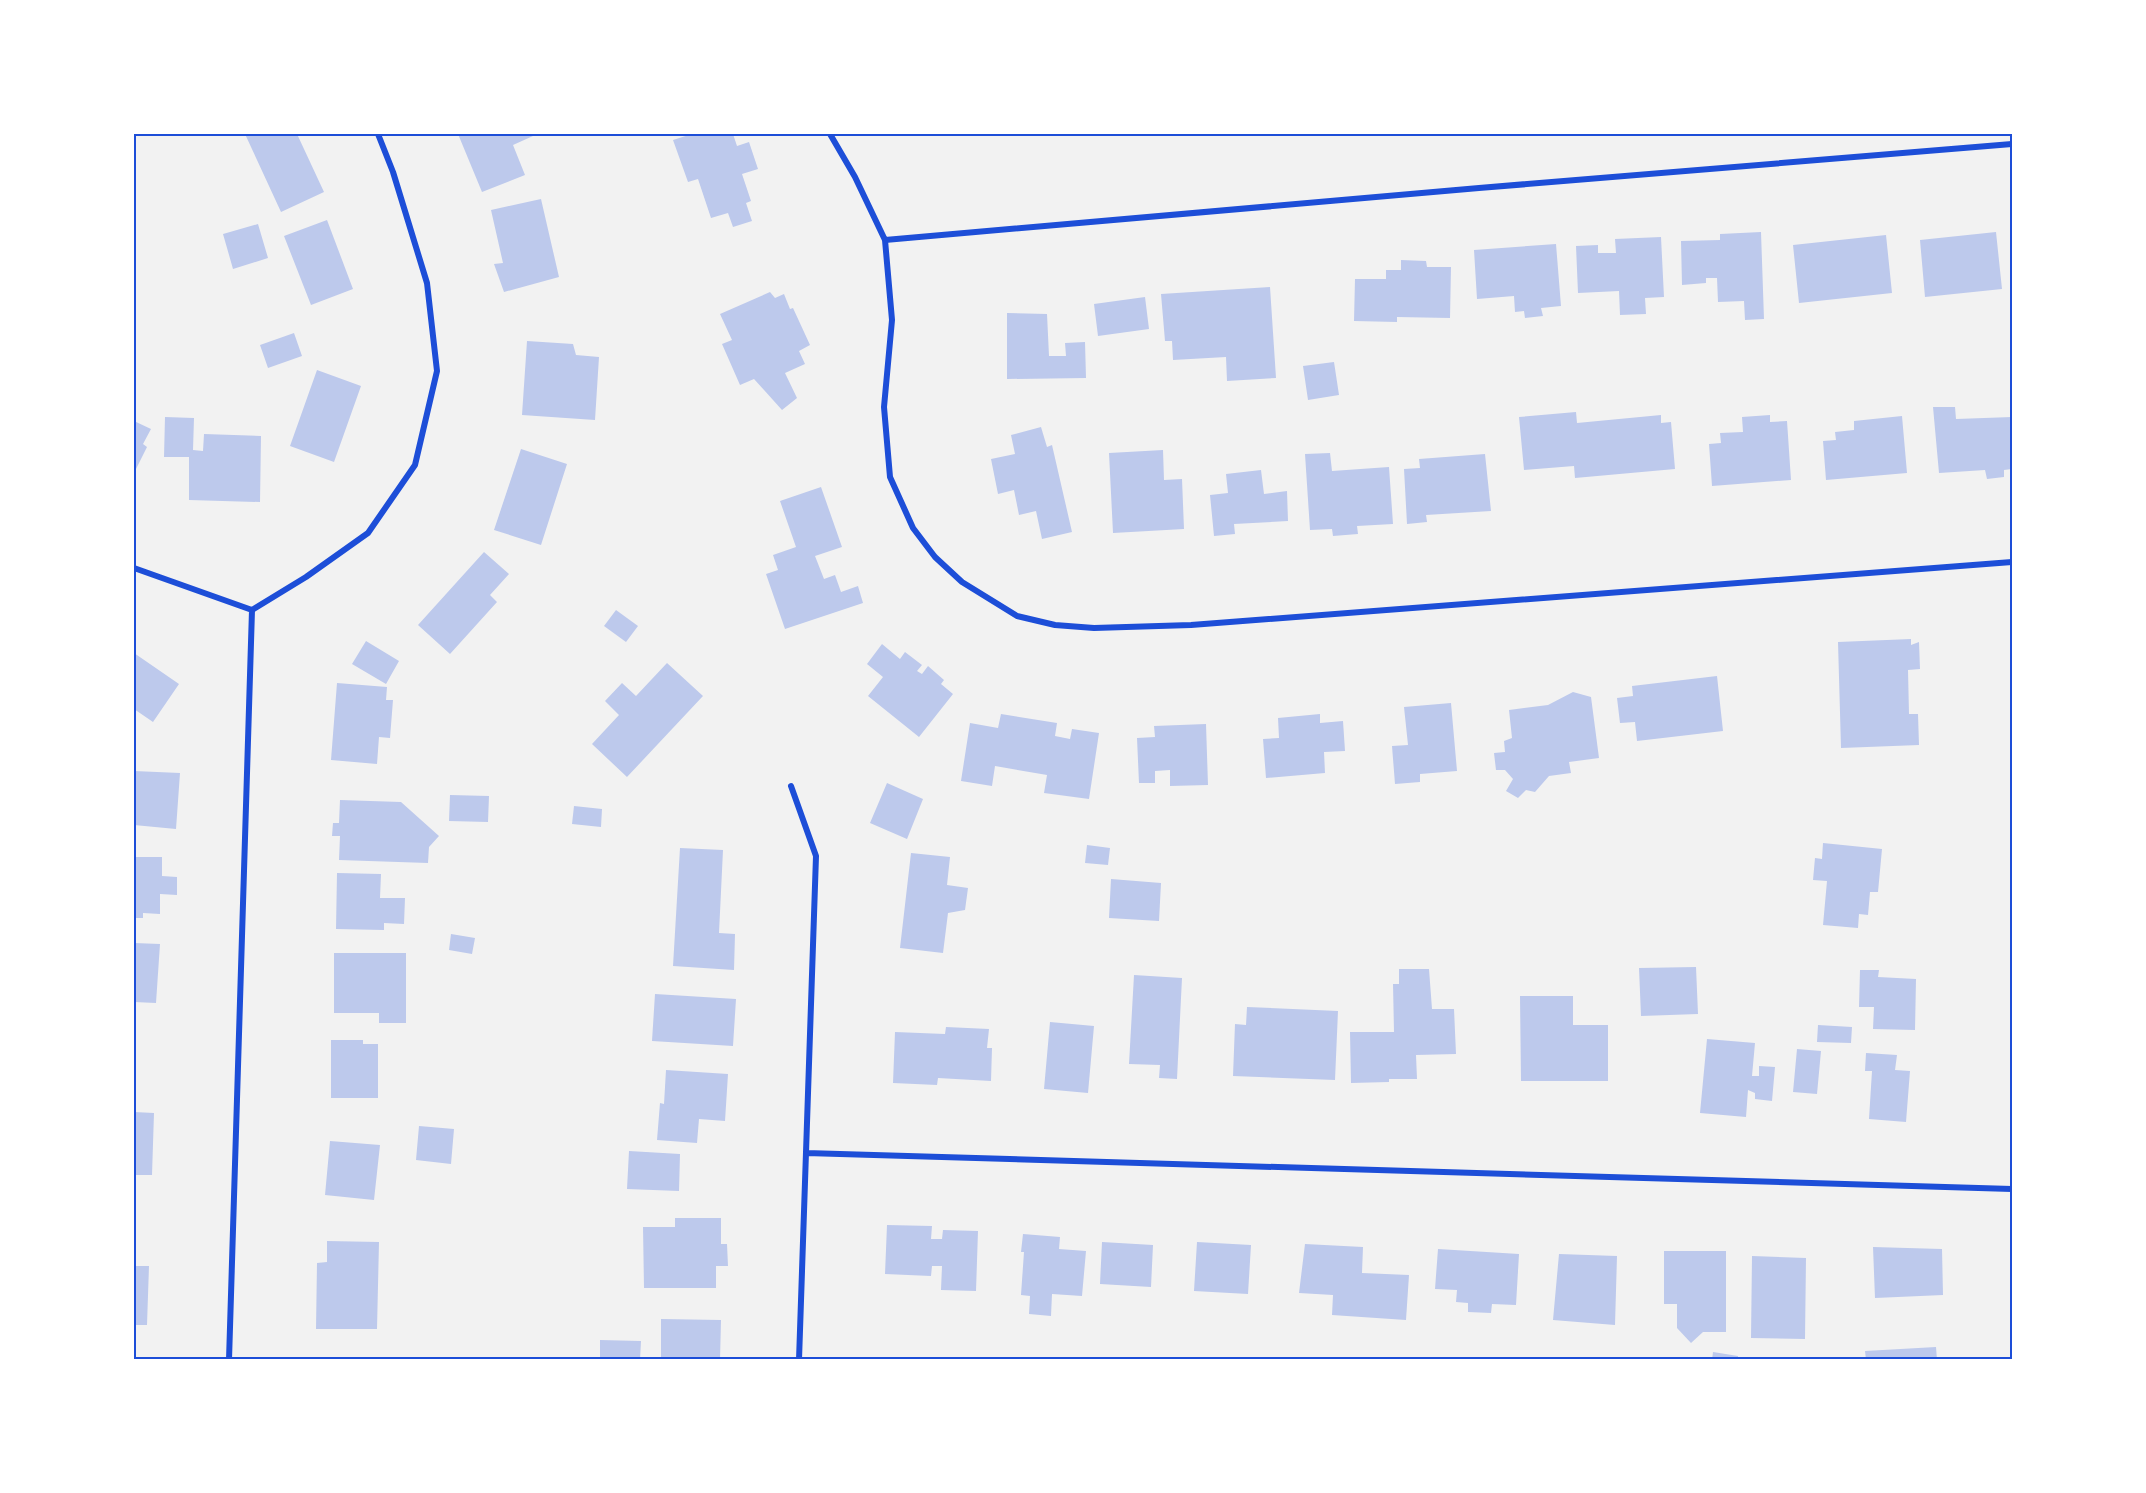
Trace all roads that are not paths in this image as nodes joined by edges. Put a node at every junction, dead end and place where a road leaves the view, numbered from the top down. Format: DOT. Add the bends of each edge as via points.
graph roads {
  1 [pos="378,134"];
  2 [pos="830,134"];
  3 [pos="2013,144"];
  4 [pos="885,240"];
  5 [pos="2013,562"];
  6 [pos="134,568"];
  7 [pos="252,610"];
  8 [pos="791,786"];
  9 [pos="806,1154"];
  10 [pos="2013,1189"];
  11 [pos="230,1359"];
  12 [pos="799,1359"];
  1 -- 7 [label="street" via="427,283 435,349 437,371 415,465 368,533"];
  2 -- 4 [label="street"];
  3 -- 4 [label="street"];
  4 -- 5 [label="street" via="892,320 884,406 890,477 914,528 935,557 962,582 1017,616 1055,625 1094,628 1191,625"];
  6 -- 7 [label="street"];
  7 -- 11 [label="street"];
  8 -- 9 [label="street" via="816,856"];
  9 -- 10 [label="street"];
  9 -- 12 [label="street"];
}
